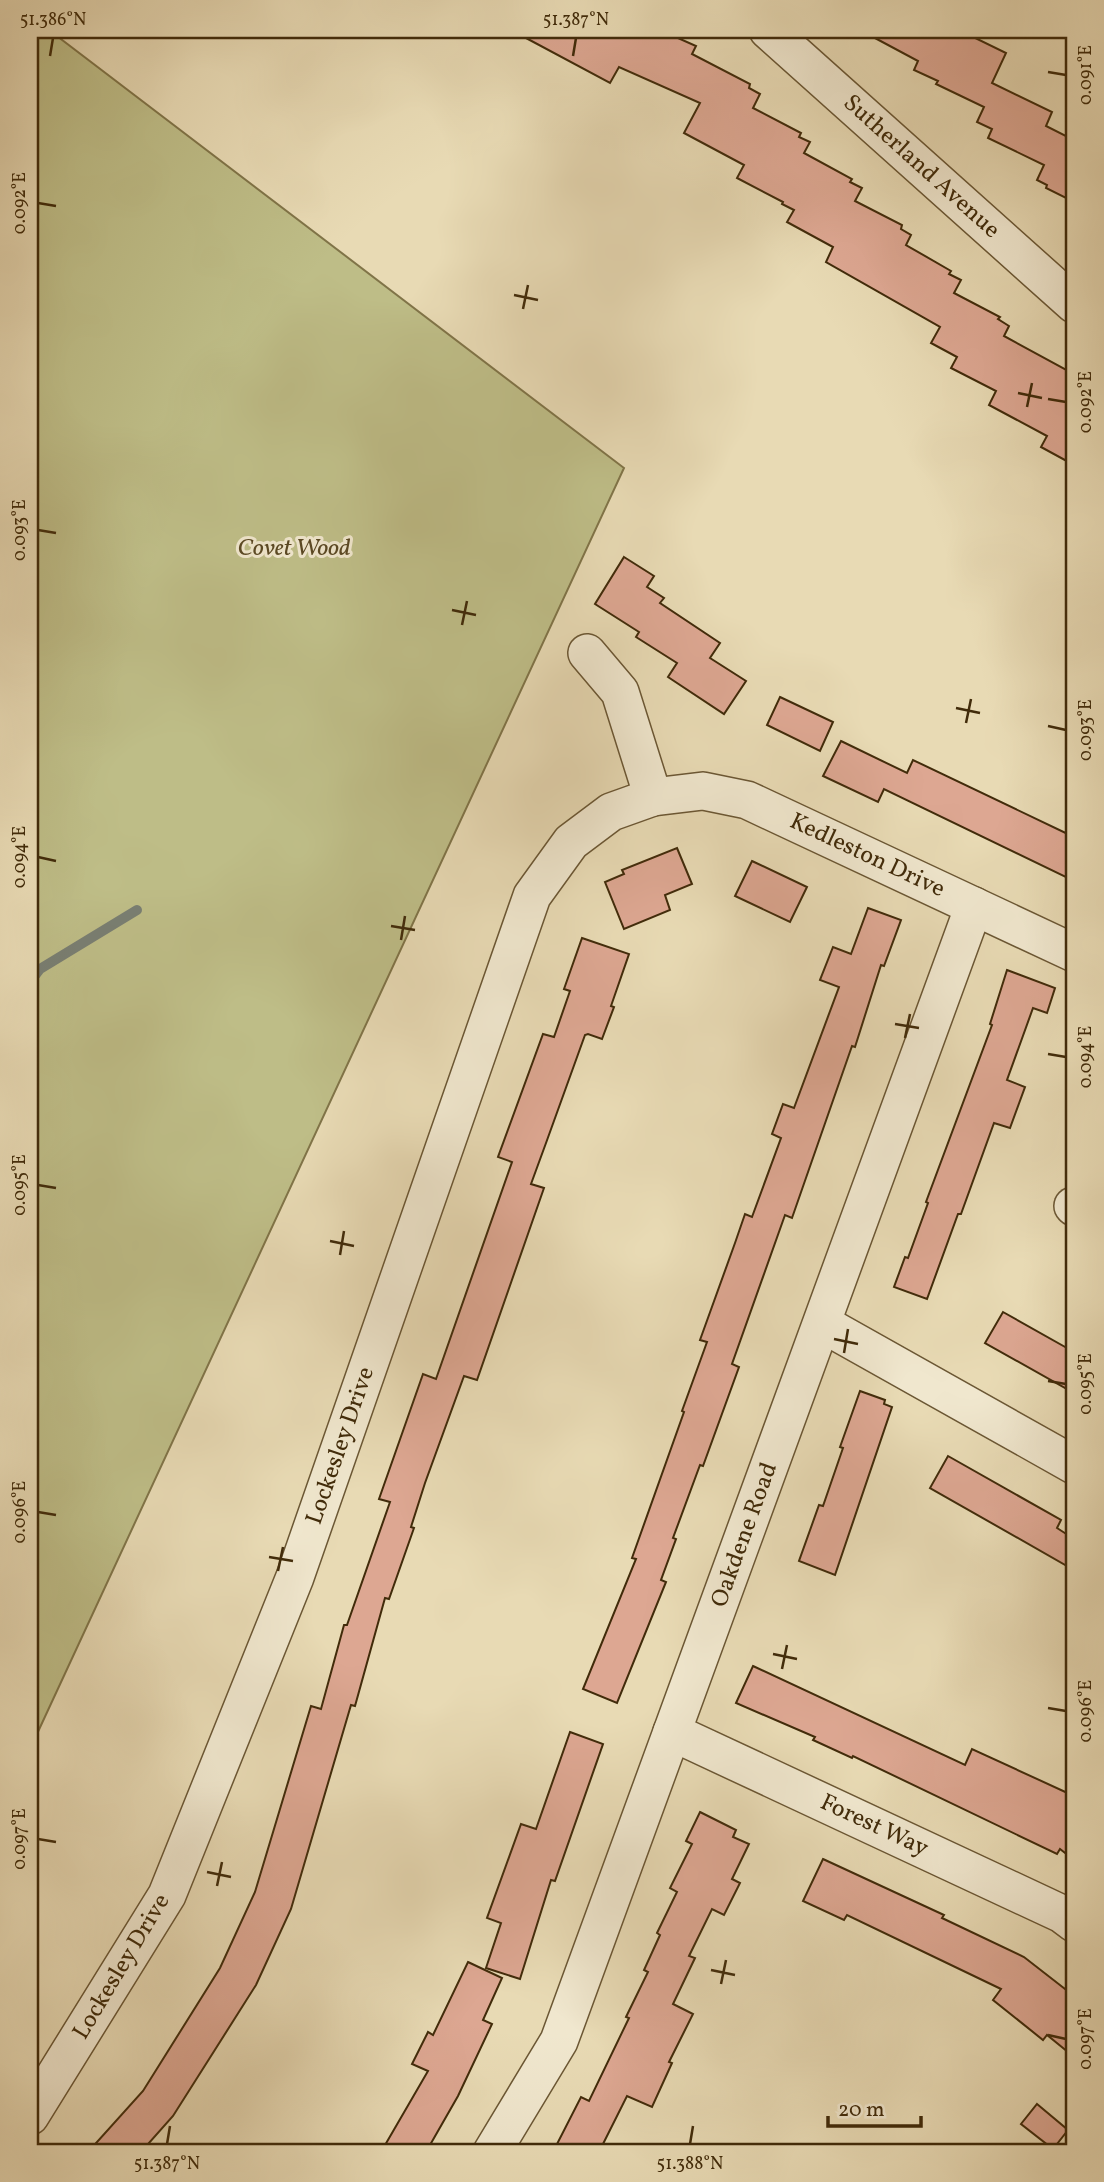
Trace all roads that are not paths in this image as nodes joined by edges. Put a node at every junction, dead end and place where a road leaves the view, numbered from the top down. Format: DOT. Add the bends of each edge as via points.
graph roads {
  1 [pos="768,30"];
  2 [pos="1074,304"];
  3 [pos="587,653"];
  4 [pos="653,797"];
  5 [pos="974,906"];
  6 [pos="1074,953"];
  7 [pos="823,1324"];
  8 [pos="1074,1465"];
  9 [pos="672,1732"];
  10 [pos="1074,1923"];
  11 [pos="30,2116"];
  12 [pos="492,2152"];
  1 -- 2 [label="street, Sutherland Avenue"];
  3 -- 4 [label="street" via="620,692"];
  4 -- 5 [label="street, Kedleston Drive" via="703,791 747,800"];
  4 -- 11 [label="street, Lockesley Drive" via="611,812 571,842 532,896 295,1577 167,1895"];
  5 -- 6 [label="street, Kedleston Drive"];
  5 -- 7 [label="street, Oakdene Road"];
  7 -- 8 [label="street"];
  7 -- 9 [label="street, Oakdene Road"];
  9 -- 10 [label="street, Forest Way"];
  9 -- 12 [label="street, Oakdene Road" via="559,2041"];
}
